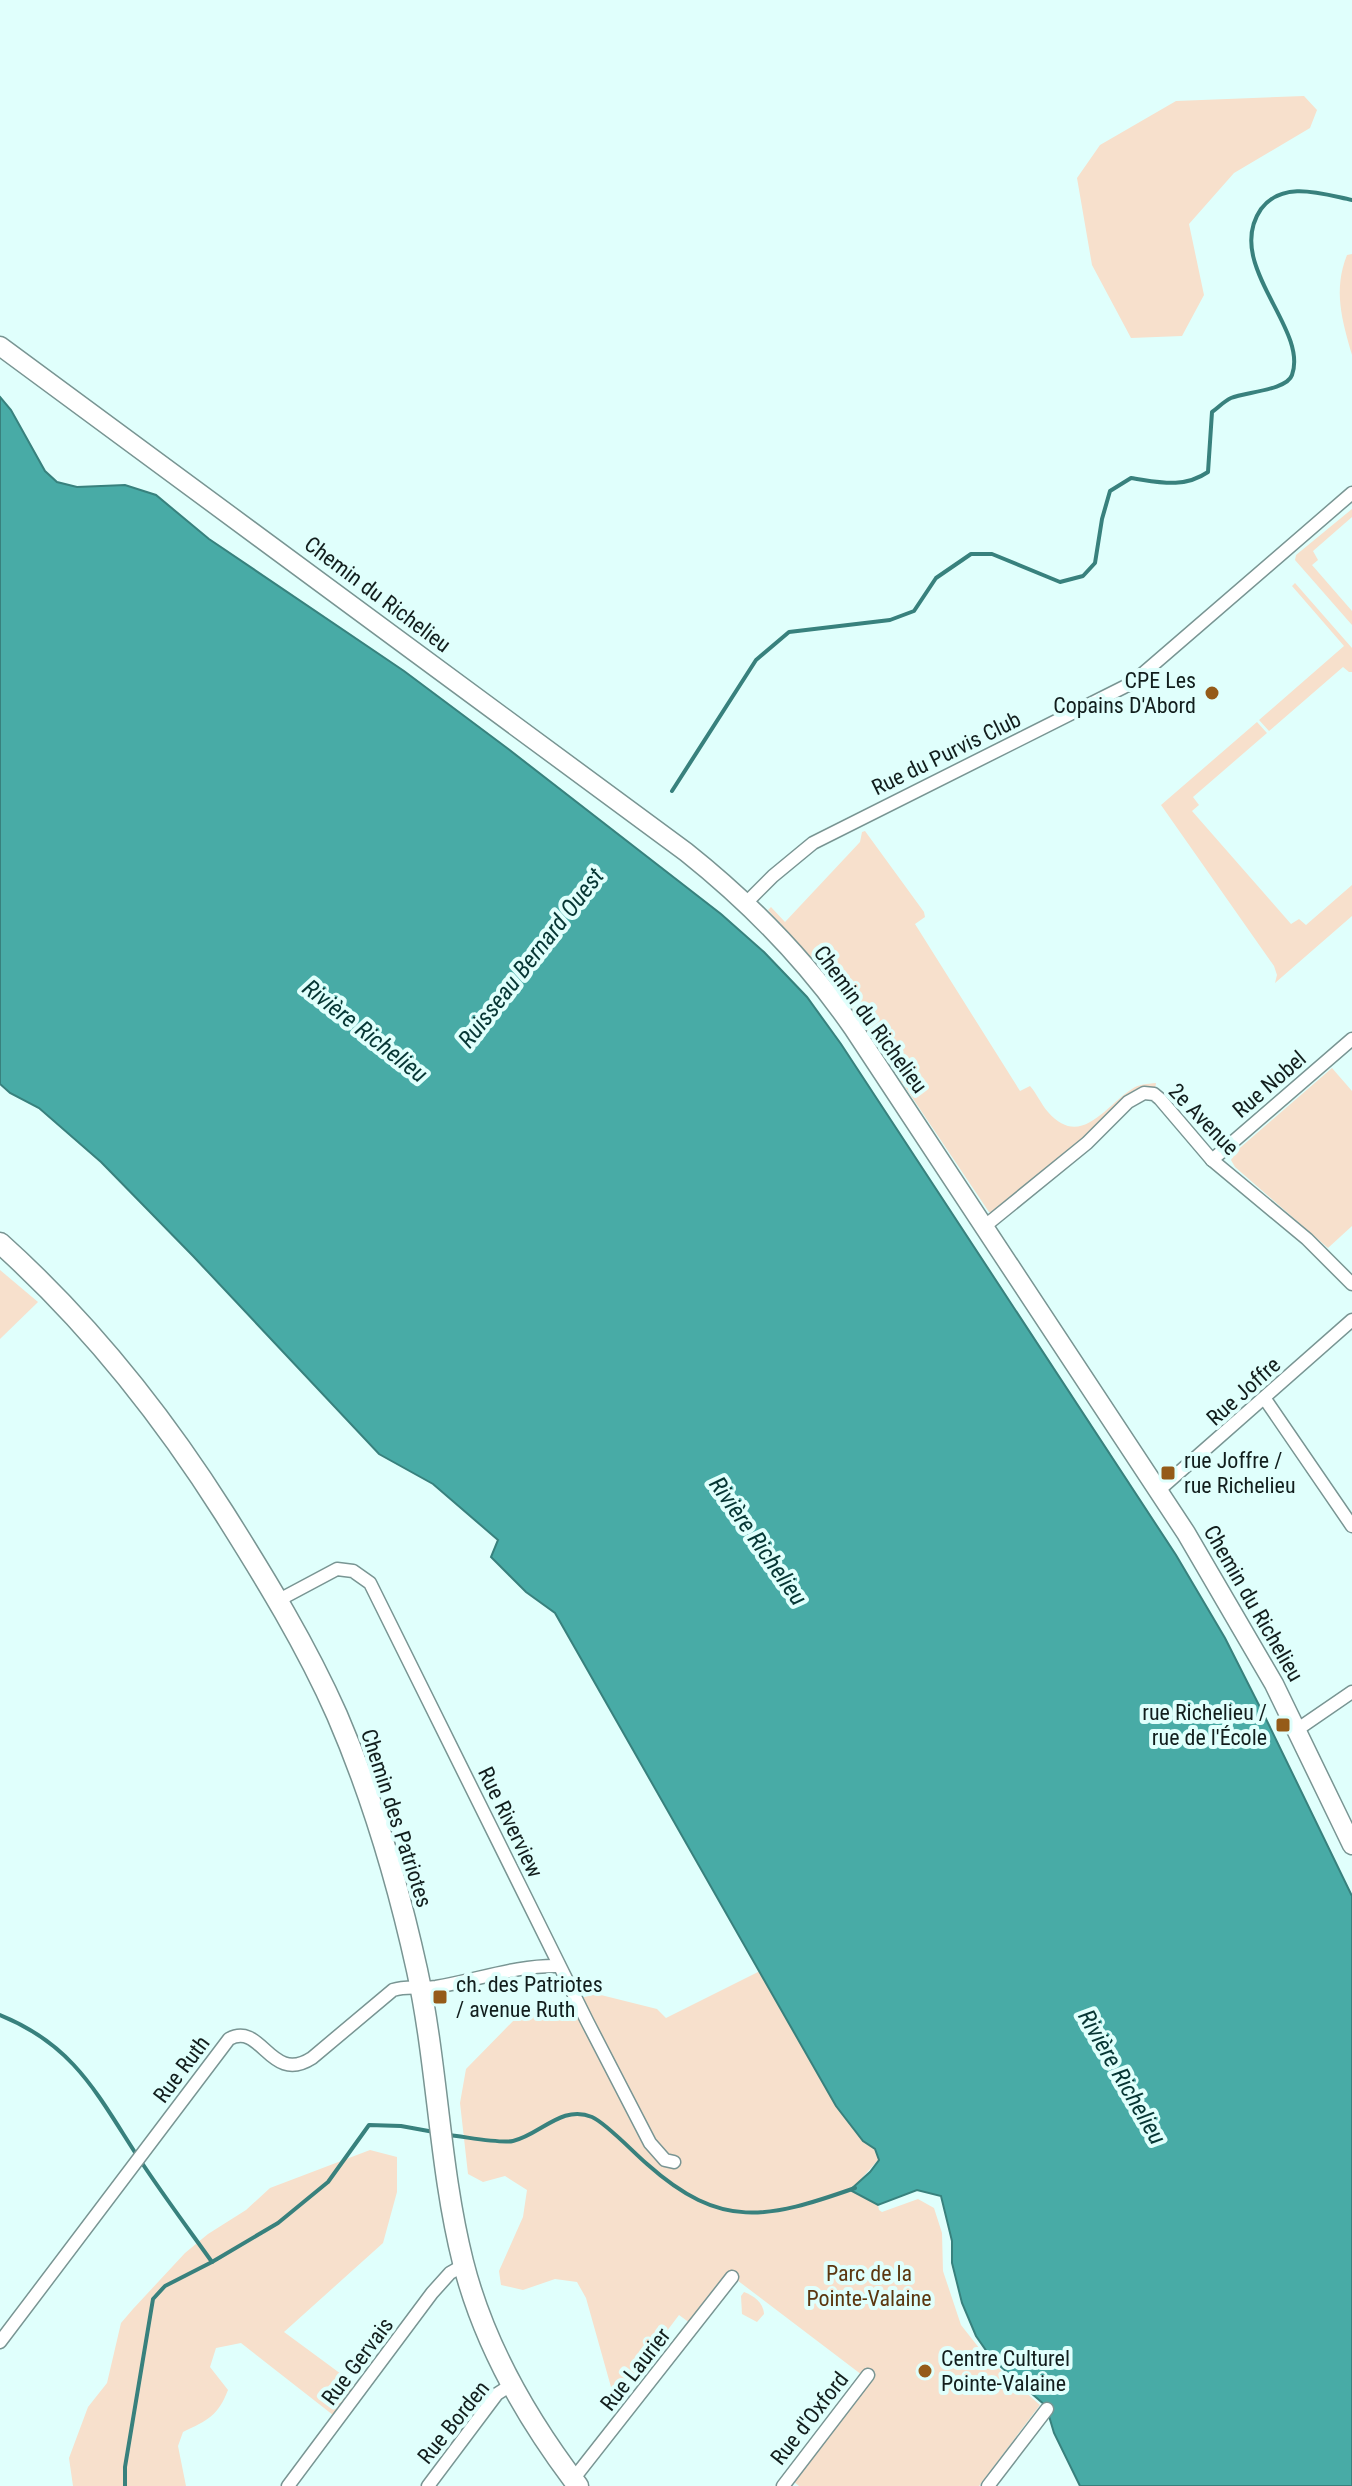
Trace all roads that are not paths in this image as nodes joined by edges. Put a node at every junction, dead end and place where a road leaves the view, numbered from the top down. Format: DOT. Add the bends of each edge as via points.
graph roads {
  1 [pos="0,346"];
  2 [pos="1352,493"];
  3 [pos="746,903"];
  4 [pos="1352,1039"];
  5 [pos="1212,1160"];
  6 [pos="985,1226"];
  7 [pos="0,1243"];
  8 [pos="1352,1284"];
  9 [pos="1352,1320"];
  10 [pos="1265,1399"];
  11 [pos="1159,1490"];
  12 [pos="1352,1526"];
  13 [pos="277,1601"];
  14 [pos="1352,1692"];
  15 [pos="1298,1729"];
  16 [pos="1352,1845"];
  17 [pos="559,1966"];
  18 [pos="420,1987"];
  19 [pos="674,2162"];
  20 [pos="464,2265"];
  21 [pos="732,2277"];
  22 [pos="0,2342"];
  23 [pos="868,2375"];
  24 [pos="511,2385"];
  25 [pos="1047,2409"];
  26 [pos="573,2484"];
  27 [pos="288,2486"];
  28 [pos="428,2486"];
  29 [pos="783,2486"];
  30 [pos="988,2486"];
  1 -- 3 [label="main road, Chemin du Richelieu" via="656,829"];
  2 -- 3 [label="street, Rue du Purvis Club" via="1132,683 821,838"];
  3 -- 6 [label="main road, Chemin du Richelieu" via="841,1010"];
  4 -- 5 [label="street, Rue Nobel"];
  5 -- 6 [label="street, 2e Avenue" via="1157,1096 1144,1093"];
  5 -- 8 [label="street, 2e Avenue"];
  6 -- 11 [label="main road, Chemin du Richelieu"];
  7 -- 13 [label="main road, Chemin des Patriotes" via="73,1313 151,1405"];
  9 -- 10 [label="street, Rue Joffre"];
  10 -- 11 [label="street, Rue Joffre"];
  10 -- 12 [label="street"];
  11 -- 15 [label="main road, Chemin du Richelieu"];
  13 -- 17 [label="street, Rue Riverview" via="337,1569 353,1571 370,1583"];
  13 -- 18 [label="main road, Chemin des Patriotes" via="318,1675 361,1776"];
  14 -- 15 [label="street"];
  15 -- 16 [label="main road, Chemin du Richelieu"];
  17 -- 18 [label="street, Rue Ruth" via="529,1966"];
  17 -- 19 [label="street, Rue Riverview" via="650,2143 665,2160"];
  18 -- 20 [label="main road, Chemin des Patriotes"];
  18 -- 22 [label="street, Rue Ruth" via="393,1990 298,2065 281,2064 249,2037 229,2039"];
  20 -- 24 [label="main road, Chemin des Patriotes" via="482,2322"];
  20 -- 27 [label="street, Rue Gervais" via="432,2293"];
  21 -- 26 [label="street, Rue Laurier"];
  23 -- 29 [label="street, Rue d'Oxford"];
  24 -- 26 [label="main road, Chemin des Patriotes"];
  24 -- 28 [label="street, Rue Borden" via="497,2394"];
  25 -- 30 [label="street"];
}
